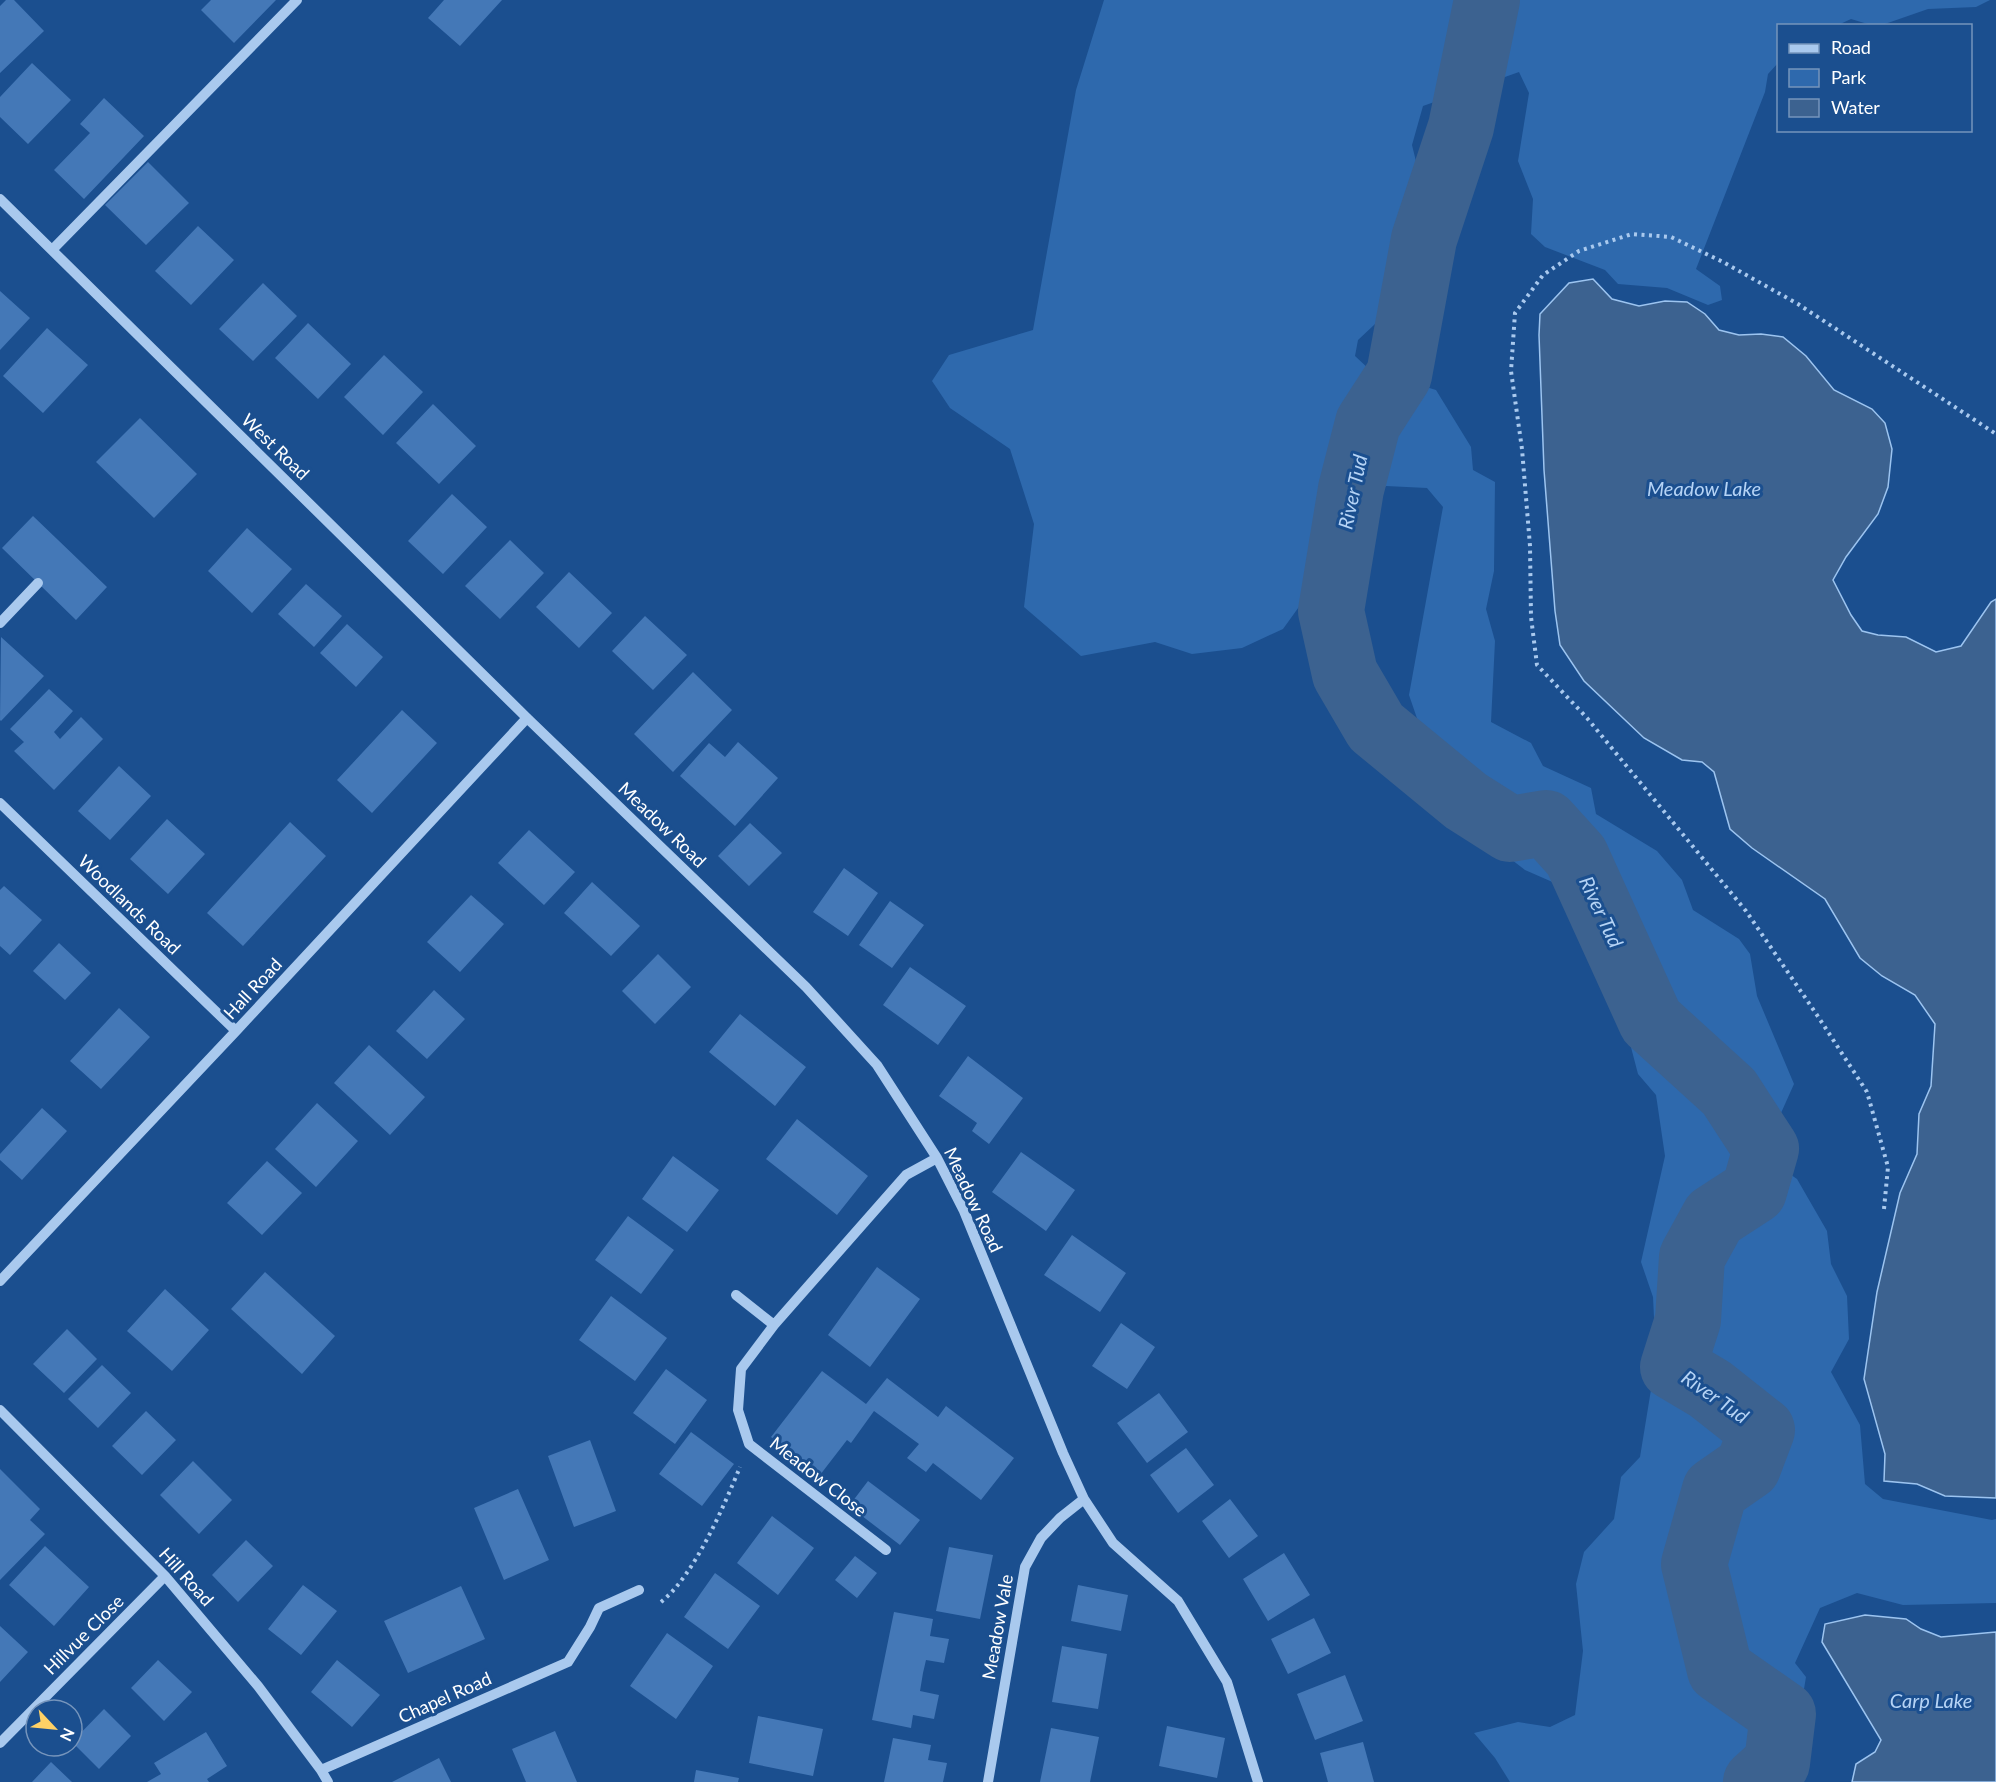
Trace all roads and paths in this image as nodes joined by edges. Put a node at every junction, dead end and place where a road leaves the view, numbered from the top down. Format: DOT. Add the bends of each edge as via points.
graph roads {
  1 [pos="297,0"];
  2 [pos="0,199"];
  3 [pos="52,249"];
  4 [pos="1996,434"];
  5 [pos="38,583"];
  6 [pos="0,623"];
  7 [pos="527,718"];
  8 [pos="0,803"];
  9 [pos="236,1031"];
  10 [pos="937,1158"];
  11 [pos="1884,1209"];
  12 [pos="0,1281"];
  13 [pos="736,1295"];
  14 [pos="774,1325"];
  15 [pos="0,1410"];
  16 [pos="749,1444"];
  17 [pos="1084,1499"];
  18 [pos="886,1550"];
  19 [pos="165,1576"];
  20 [pos="639,1590"];
  21 [pos="653,1608"];
  22 [pos="0,1743"];
  23 [pos="321,1770"];
  24 [pos="328,1782"];
  25 [pos="988,1782"];
  26 [pos="1258,1782"];
  1 -- 3 [label="street"];
  2 -- 3 [label="street, West Road"];
  3 -- 7 [label="street, West Road"];
  4 -- 11 [label="path" via="1798,304 1671,237 1632,234 1579,251 1543,275 1515,313 1511,371 1522,449 1537,665 1587,718 1746,911 1867,1092 1888,1167"];
  5 -- 6 [label="street"];
  7 -- 9 [label="street, Hall Road"];
  7 -- 10 [label="street, Meadow Road" via="806,987 877,1065"];
  8 -- 9 [label="street, Woodlands Road"];
  9 -- 12 [label="street, Hall Road"];
  10 -- 14 [label="street, Meadow Close" via="906,1175"];
  10 -- 17 [label="street, Meadow Road" via="964,1211"];
  13 -- 14 [label="street"];
  14 -- 16 [label="street, Meadow Close" via="741,1369 738,1410"];
  15 -- 19 [label="street, Hill Road"];
  16 -- 18 [label="street, Meadow Close"];
  16 -- 21 [label="path" via="695,1559 671,1594"];
  17 -- 25 [label="street, Meadow Vale" via="1041,1538 1025,1567"];
  17 -- 26 [label="street, Meadow Road" via="1113,1543 1178,1601 1227,1682"];
  19 -- 22 [label="street, Hillvue Close"];
  19 -- 23 [label="street, Hill Road" via="258,1686"];
  20 -- 23 [label="street, Chapel Road" via="599,1608 568,1662"];
  23 -- 24 [label="street, Hill Road"];
}
